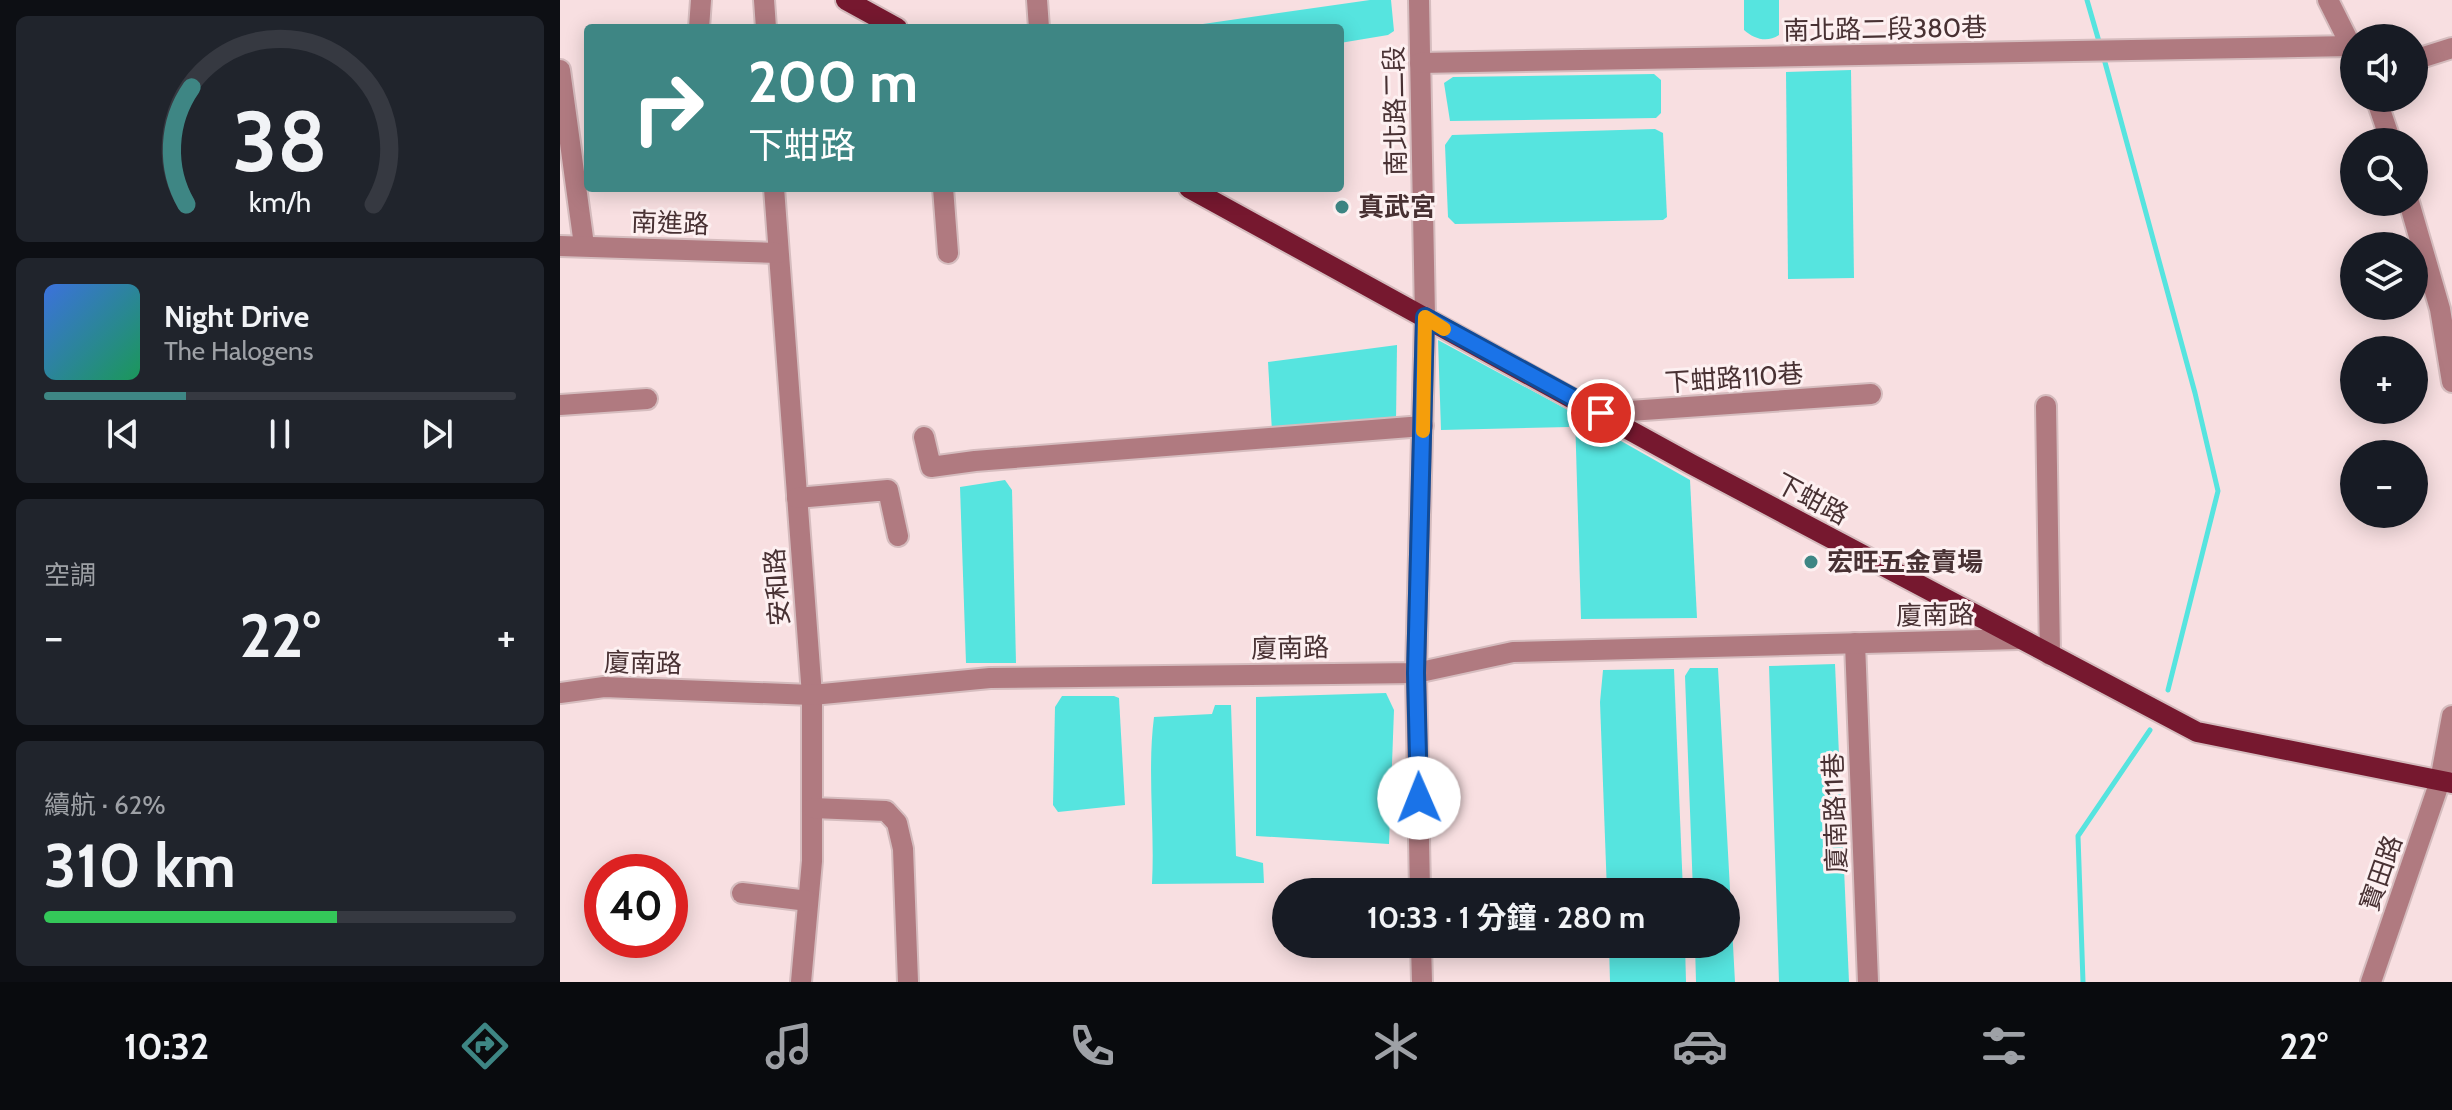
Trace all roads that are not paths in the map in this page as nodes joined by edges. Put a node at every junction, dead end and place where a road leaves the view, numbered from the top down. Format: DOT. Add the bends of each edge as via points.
graph roads {
  1 [pos="701,0"];
  2 [pos="764,0"];
  3 [pos="1037,0"];
  4 [pos="1419,0"];
  5 [pos="2328,0"];
  6 [pos="855,2"];
  7 [pos="699,24"];
  8 [pos="766,24"];
  9 [pos="891,24"];
  10 [pos="1039,24"];
  11 [pos="2340,24"];
  12 [pos="2452,48"];
  13 [pos="2340,49"];
  14 [pos="2428,56"];
  15 [pos="1420,63"];
  16 [pos="560,70"];
  17 [pos="774,192"];
  18 [pos="943,192"];
  19 [pos="1196,192"];
  20 [pos="2413,216"];
  21 [pos="584,245"];
  22 [pos="560,246"];
  23 [pos="778,253"];
  24 [pos="948,253"];
  25 [pos="1425,317"];
  26 [pos="2452,382"];
  27 [pos="1871,394"];
  28 [pos="647,399"];
  29 [pos="560,405"];
  30 [pos="2046,406"];
  31 [pos="1601,413"];
  32 [pos="1423,426"];
  33 [pos="924,437"];
  34 [pos="797,498"];
  35 [pos="898,536"];
  36 [pos="2019,639"];
  37 [pos="1855,643"];
  38 [pos="2050,655"];
  39 [pos="1416,673"];
  40 [pos="560,693"];
  41 [pos="812,695"];
  42 [pos="2452,716"];
  43 [pos="2446,782"];
  44 [pos="813,808"];
  45 [pos="1420,878"];
  46 [pos="742,893"];
  47 [pos="808,901"];
  48 [pos="1421,958"];
  49 [pos="801,982"];
  50 [pos="908,982"];
  51 [pos="1422,982"];
  52 [pos="1868,982"];
  53 [pos="2371,982"];
  1 -- 7 [label="street"];
  2 -- 8 [label="street"];
  3 -- 10 [label="street"];
  4 -- 15 [label="street, 南北路二段"];
  5 -- 11 [label="street"];
  6 -- 9 [label="main road"];
  12 -- 14 [label="street"];
  13 -- 15 [label="street, 南北路二段380巷"];
  15 -- 25 [label="street, 南北路二段"];
  16 -- 21 [label="street"];
  17 -- 23 [label="street, 安和路"];
  18 -- 24 [label="street"];
  19 -- 25 [label="main road, 下蚶路"];
  20 -- 26 [label="street" via="2440,309"];
  21 -- 22 [label="street, 南進路"];
  21 -- 23 [label="street, 南進路"];
  23 -- 34 [label="street, 安和路"];
  25 -- 31 [label="main road, 下蚶路"];
  25 -- 32 [label="street, 南北路二段"];
  27 -- 31 [label="street, 下蚶路110巷"];
  28 -- 29 [label="street"];
  30 -- 38 [label="street"];
  31 -- 36 [label="main road, 下蚶路"];
  32 -- 33 [label="street" via="931,467"];
  32 -- 39 [label="street, 南北路二段"];
  34 -- 35 [label="street" via="888,490"];
  34 -- 41 [label="street, 安和路"];
  36 -- 37 [label="street, 廈南路"];
  36 -- 38 [label="main road, 下蚶路"];
  37 -- 39 [label="street, 廈南路" via="1513,652"];
  37 -- 52 [label="street, 廈南路11巷"];
  38 -- 43 [label="main road, 下蚶路" via="2197,732"];
  39 -- 41 [label="street, 廈南路" via="990,678"];
  39 -- 45 [label="street, 南北路二段"];
  40 -- 41 [label="street, 廈南路" via="604,687"];
  41 -- 44 [label="street, 安和路"];
  42 -- 43 [label="street, 寶田路"];
  43 -- 53 [label="street, 寶田路"];
  44 -- 47 [label="street, 安和路"];
  44 -- 50 [label="street" via="886,811 897,823 903,849"];
  46 -- 47 [label="street"];
  47 -- 49 [label="street, 安和路"];
  48 -- 51 [label="street"];
}
